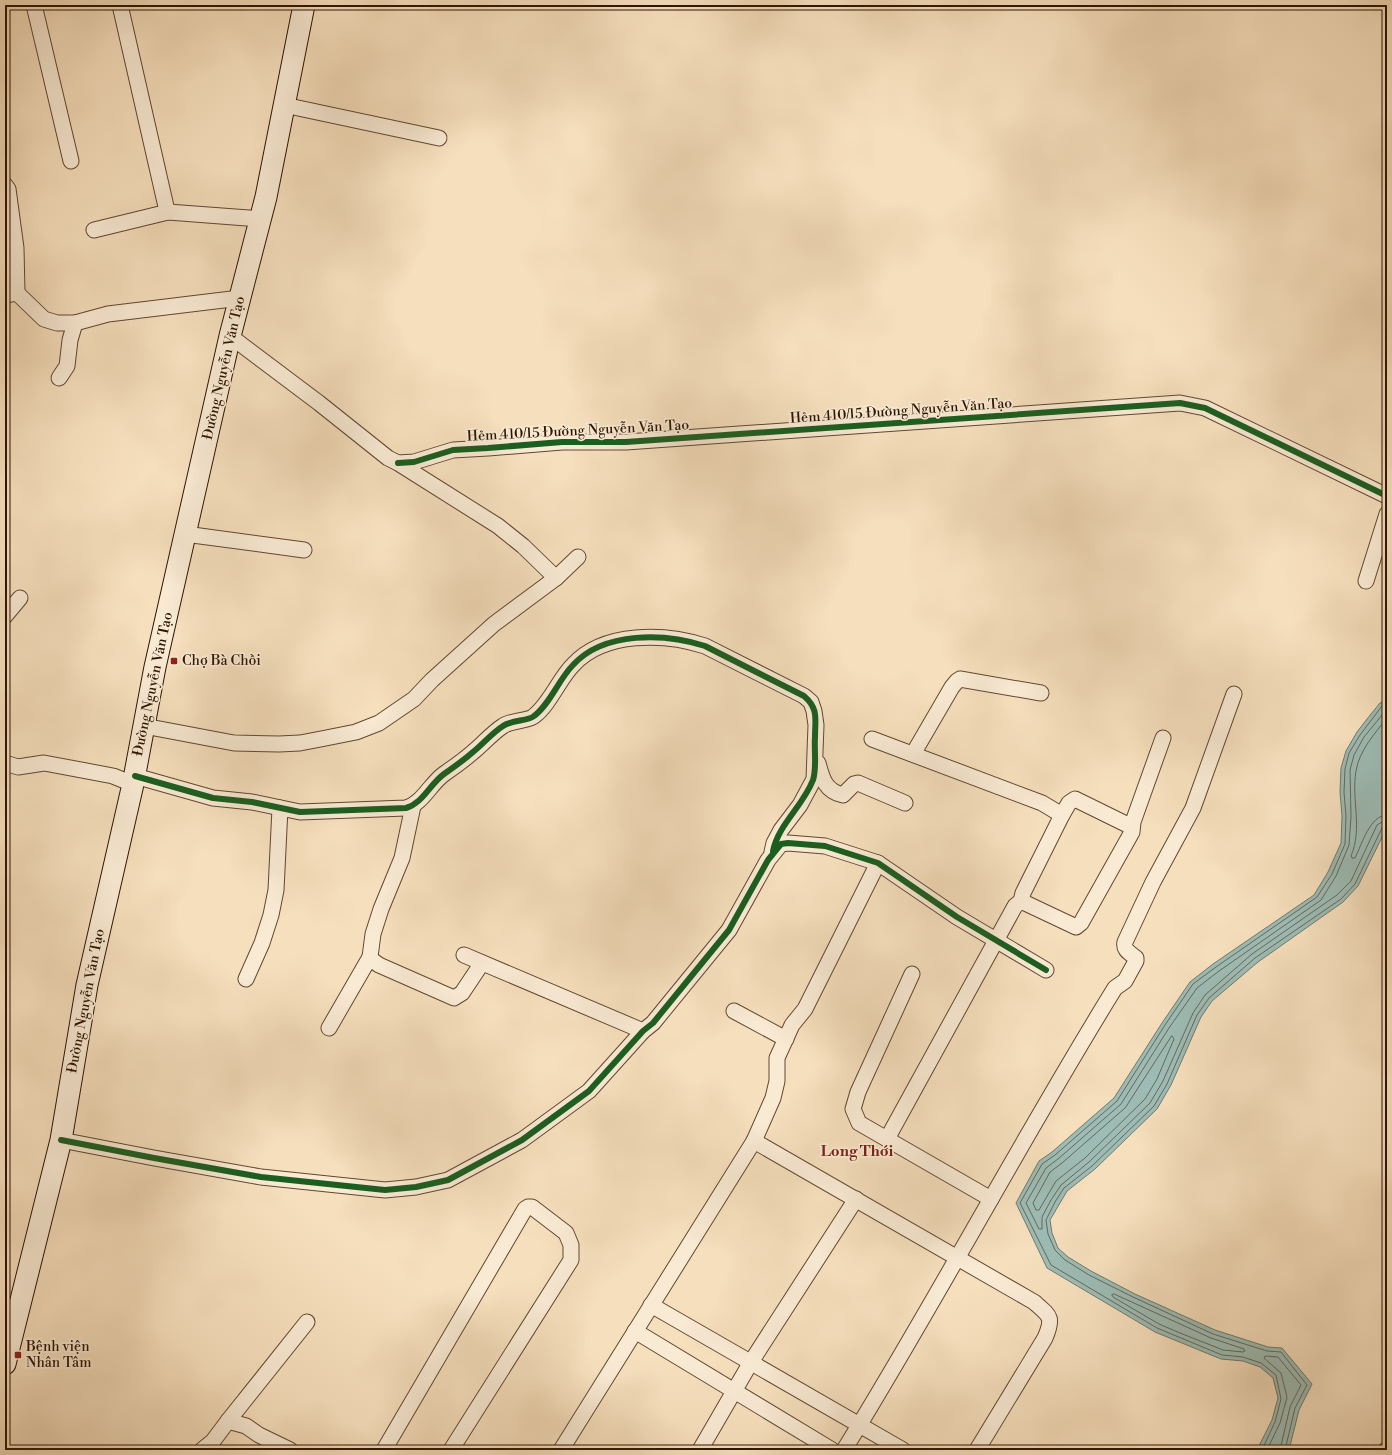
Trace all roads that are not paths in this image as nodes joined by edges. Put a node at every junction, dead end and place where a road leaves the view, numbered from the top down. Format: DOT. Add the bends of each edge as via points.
graph roads {
  1 [pos="34,5"];
  2 [pos="120,5"];
  3 [pos="304,5"];
  4 [pos="284,105"];
  5 [pos="439,138"];
  6 [pos="72,161"];
  7 [pos="5,185"];
  8 [pos="168,212"];
  9 [pos="261,219"];
  10 [pos="94,230"];
  11 [pos="11,294"];
  12 [pos="240,298"];
  13 [pos="75,323"];
  14 [pos="230,336"];
  15 [pos="59,378"];
  16 [pos="398,463"];
  17 [pos="1387,496"];
  18 [pos="1387,514"];
  19 [pos="185,534"];
  20 [pos="304,550"];
  21 [pos="578,557"];
  22 [pos="556,578"];
  23 [pos="1366,581"];
  24 [pos="20,598"];
  25 [pos="5,616"];
  26 [pos="1041,693"];
  27 [pos="1234,694"];
  28 [pos="144,726"];
  29 [pos="1163,738"];
  30 [pos="872,739"];
  31 [pos="913,754"];
  32 [pos="815,756"];
  33 [pos="5,763"];
  34 [pos="134,780"];
  35 [pos="906,803"];
  36 [pos="413,806"];
  37 [pos="280,808"];
  38 [pos="1062,815"];
  39 [pos="1132,827"];
  40 [pos="772,854"];
  41 [pos="878,863"];
  42 [pos="1021,901"];
  43 [pos="997,940"];
  44 [pos="464,955"];
  45 [pos="370,957"];
  46 [pos="482,963"];
  47 [pos="1046,970"];
  48 [pos="912,974"];
  49 [pos="246,979"];
  50 [pos="734,1011"];
  51 [pos="329,1028"];
  52 [pos="643,1031"];
  53 [pos="786,1039"];
  54 [pos="887,1139"];
  55 [pos="61,1140"];
  56 [pos="754,1141"];
  57 [pos="991,1199"];
  58 [pos="856,1200"];
  59 [pos="957,1258"];
  60 [pos="651,1304"];
  61 [pos="307,1322"];
  62 [pos="635,1331"];
  63 [pos="751,1362"];
  64 [pos="5,1364"];
  65 [pos="734,1392"];
  66 [pos="228,1421"];
  67 [pos="860,1425"];
  68 [pos="202,1450"];
  69 [pos="290,1450"];
  70 [pos="384,1450"];
  71 [pos="451,1450"];
  72 [pos="561,1450"];
  73 [pos="700,1450"];
  74 [pos="832,1450"];
  75 [pos="844,1450"];
  76 [pos="903,1450"];
  77 [pos="978,1450"];
  1 -- 6 [label="street"];
  2 -- 8 [label="street"];
  3 -- 4 [label="main road, Đường Nguyễn Văn Tạo"];
  4 -- 5 [label="street"];
  4 -- 9 [label="main road, Đường Nguyễn Văn Tạo"];
  7 -- 11 [label="street" via="8,189 16,248"];
  8 -- 9 [label="street"];
  8 -- 10 [label="street"];
  9 -- 12 [label="main road, Đường Nguyễn Văn Tạo"];
  11 -- 13 [label="street" via="44,319 57,323"];
  12 -- 13 [label="street" via="108,314"];
  12 -- 14 [label="main road, Đường Nguyễn Văn Tạo"];
  13 -- 15 [label="street" via="70,340 68,366"];
  14 -- 16 [label="street" via="388,458"];
  14 -- 19 [label="main road, Đường Nguyễn Văn Tạo"];
  16 -- 17 [label="street, Hẻm 410/15 Đường Nguyễn Văn Tạo" via="414,462 453,450 562,442 626,442 1180,403 1204,408"];
  16 -- 22 [label="street" via="498,526"];
  18 -- 23 [label="street"];
  19 -- 20 [label="street"];
  19 -- 28 [label="main road, Đường Nguyễn Văn Tạo"];
  21 -- 22 [label="street"];
  22 -- 28 [label="street" via="494,624 414,699 379,723 356,732 300,743 234,743"];
  24 -- 25 [label="street"];
  26 -- 31 [label="street" via="957,681"];
  27 -- 57 [label="street" via="1193,808 1153,882 1125,942 1126,950 1136,958 1136,961 1125,981 1115,988 1086,1035"];
  28 -- 34 [label="main road, Đường Nguyễn Văn Tạo"];
  29 -- 39 [label="street"];
  30 -- 31 [label="street"];
  31 -- 38 [label="street" via="1042,803"];
  32 -- 35 [label="street" via="826,786 837,793 843,795 858,783"];
  32 -- 36 [label="street" via="814,712 811,702 804,696 705,646 688,641 628,638 604,645 584,655 572,665 534,717 504,725 472,754 442,775"];
  32 -- 40 [label="street" via="814,779 800,805 781,830"];
  33 -- 34 [label="street" via="18,766 44,763"];
  34 -- 37 [label="street" via="213,798"];
  34 -- 55 [label="main road, Đường Nguyễn Văn Tạo" via="87,985"];
  36 -- 37 [label="street" via="300,812"];
  36 -- 45 [label="street" via="402,858 381,909 373,934"];
  37 -- 49 [label="street" via="276,890 262,943"];
  38 -- 39 [label="street" via="1069,803 1075,799"];
  38 -- 42 [label="street"];
  39 -- 42 [label="street" via="1132,832 1084,919 1076,927"];
  40 -- 41 [label="street" via="781,844 825,846"];
  40 -- 52 [label="street" via="729,930 653,1023"];
  41 -- 43 [label="street"];
  41 -- 53 [label="street" via="805,1009 792,1025"];
  42 -- 43 [label="street" via="1015,906"];
  43 -- 47 [label="street"];
  43 -- 54 [label="street"];
  44 -- 46 [label="street"];
  45 -- 46 [label="street" via="379,965 454,998 462,993"];
  45 -- 51 [label="street"];
  46 -- 52 [label="street"];
  48 -- 54 [label="street" via="858,1092 853,1109 859,1123"];
  50 -- 53 [label="street"];
  52 -- 55 [label="street" via="589,1091 522,1140 448,1180 416,1187 386,1190 261,1177"];
  53 -- 56 [label="street" via="777,1058 777,1081 773,1098"];
  54 -- 57 [label="street"];
  55 -- 64 [label="main road, Đường Nguyễn Văn Tạo"];
  56 -- 58 [label="street"];
  56 -- 60 [label="street"];
  57 -- 59 [label="street"];
  58 -- 59 [label="street"];
  58 -- 63 [label="street"];
  59 -- 67 [label="street"];
  59 -- 77 [label="street" via="1034,1302 1048,1315 1050,1325 1045,1338"];
  60 -- 62 [label="street"];
  60 -- 63 [label="street"];
  61 -- 66 [label="street"];
  62 -- 65 [label="street"];
  62 -- 72 [label="street"];
  63 -- 65 [label="street"];
  63 -- 67 [label="street"];
  65 -- 73 [label="street"];
  65 -- 74 [label="street"];
  66 -- 68 [label="street" via="213,1442"];
  66 -- 69 [label="street" via="246,1426"];
  67 -- 75 [label="street"];
  67 -- 76 [label="street"];
  70 -- 71 [label="street" via="525,1209 532,1207 566,1233 571,1245 571,1260"];
}
